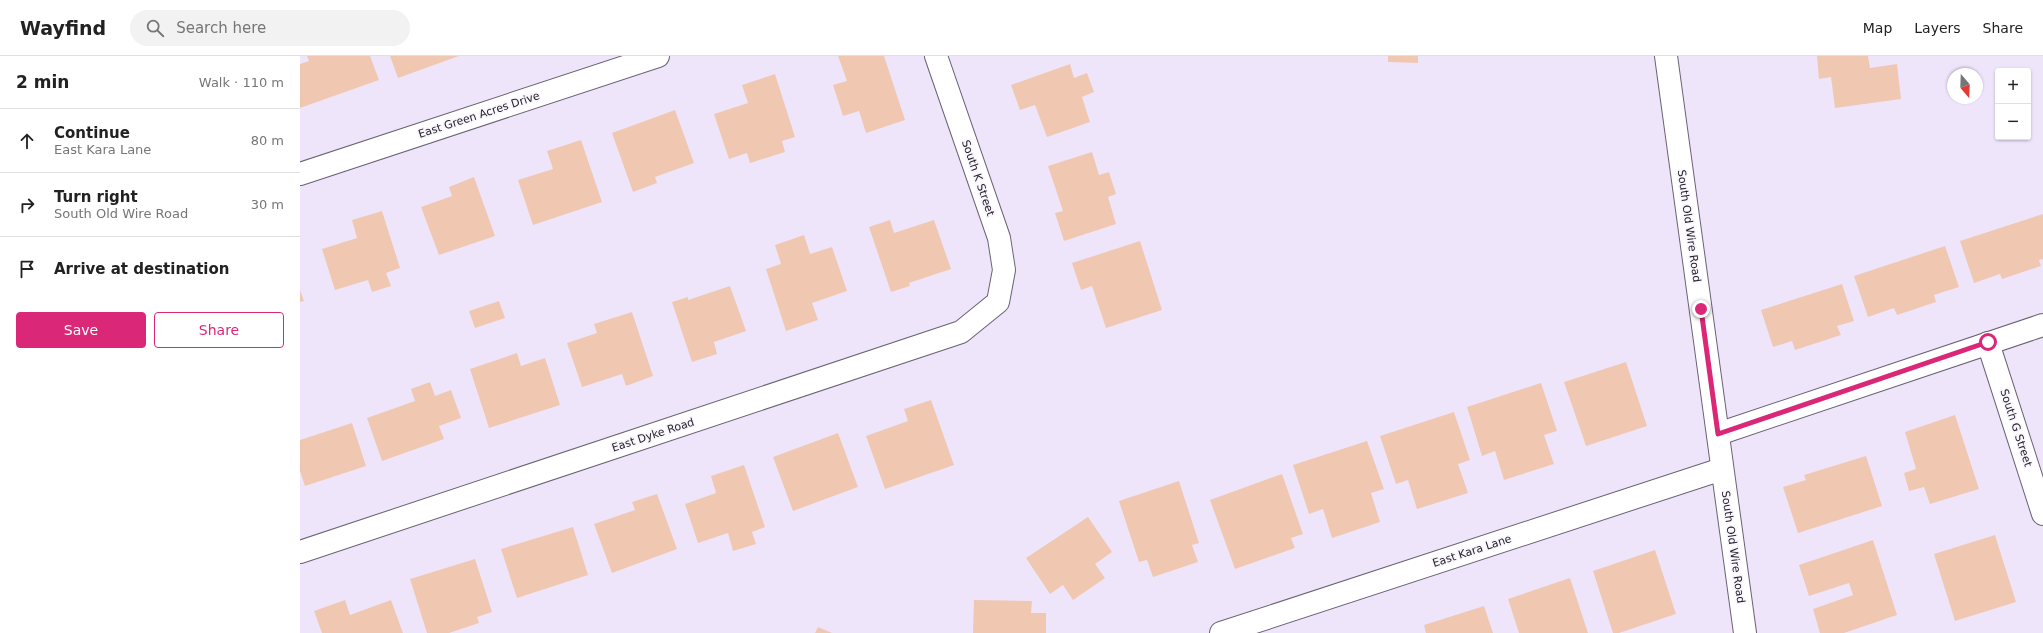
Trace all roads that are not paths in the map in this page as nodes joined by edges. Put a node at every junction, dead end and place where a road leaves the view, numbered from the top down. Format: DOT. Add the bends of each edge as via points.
graph roads {
  1 [pos="658,56"];
  2 [pos="936,56"];
  3 [pos="1666,56"];
  4 [pos="300,174"];
  5 [pos="998,302"];
  6 [pos="2043,325"];
  7 [pos="1988,342"];
  8 [pos="1718,434"];
  9 [pos="1722,469"];
  10 [pos="2043,514"];
  11 [pos="300,552"];
  12 [pos="1222,633"];
  13 [pos="1745,633"];
  1 -- 4 [label="street, East Green Acres Drive"];
  2 -- 5 [label="street, South K Street" via="999,238 1004,270"];
  3 -- 8 [label="street, South Old Wire Road"];
  5 -- 11 [label="street, East Dyke Road" via="961,332"];
  6 -- 7 [label="street"];
  7 -- 8 [label="street"];
  7 -- 10 [label="street, South G Street"];
  8 -- 9 [label="street, South Old Wire Road"];
  9 -- 12 [label="street, East Kara Lane"];
  9 -- 13 [label="street, South Old Wire Road"];
}
